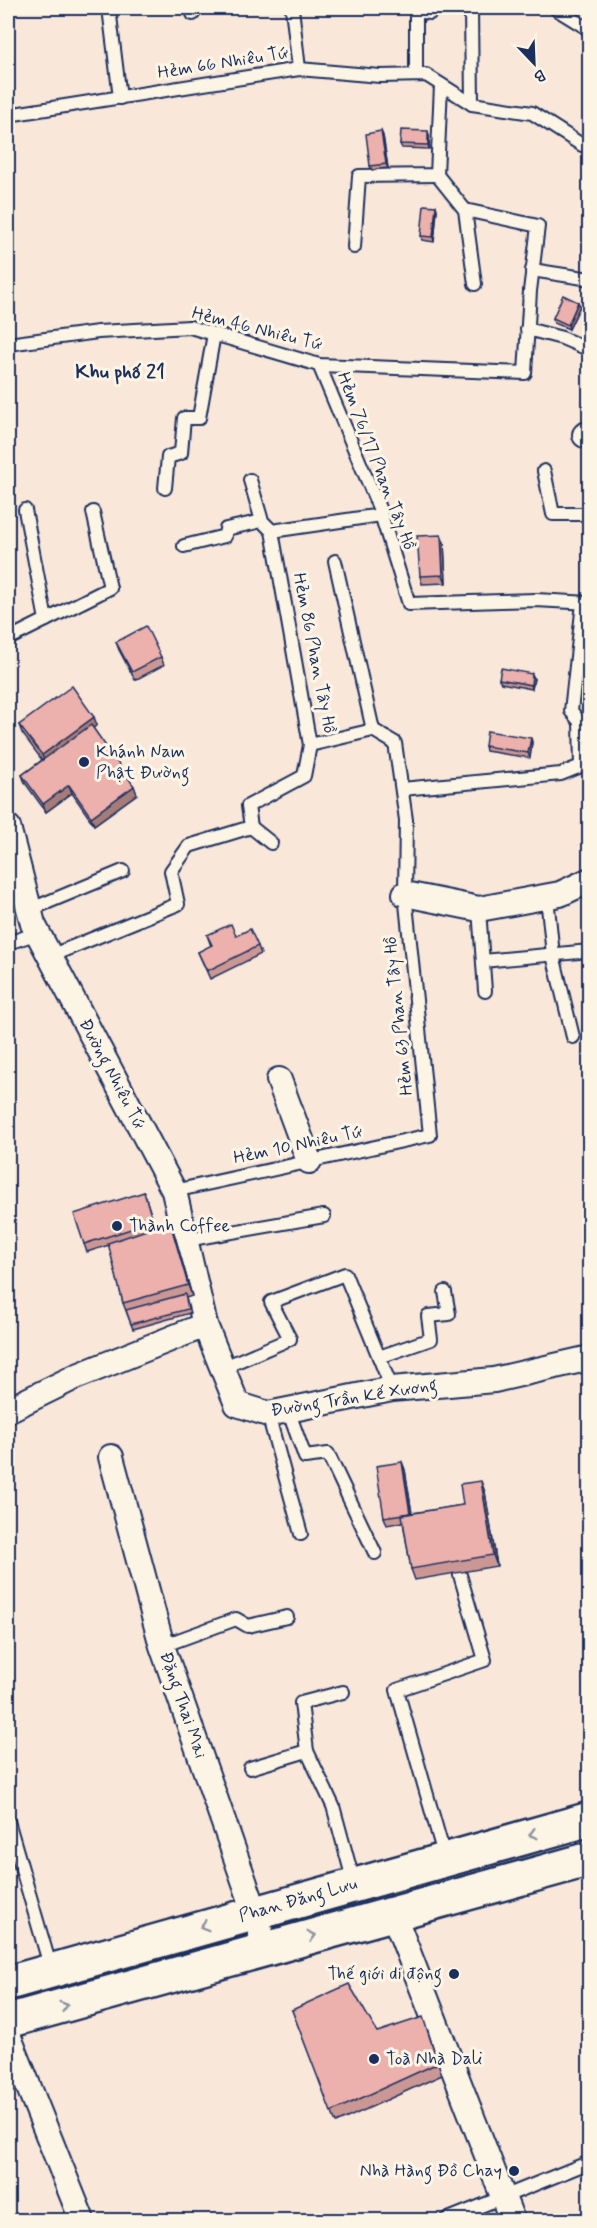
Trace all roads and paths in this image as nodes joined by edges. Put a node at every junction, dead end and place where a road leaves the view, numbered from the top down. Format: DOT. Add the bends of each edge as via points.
graph roads {
  1 [pos="109,8"];
  2 [pos="292,8"];
  3 [pos="430,8"];
  4 [pos="471,8"];
  5 [pos="556,9"];
  6 [pos="590,30"];
  7 [pos="299,69"];
  8 [pos="416,75"];
  9 [pos="441,85"];
  10 [pos="120,98"];
  11 [pos="472,104"];
  12 [pos="8,115"];
  13 [pos="590,147"];
  14 [pos="437,175"];
  15 [pos="465,210"];
  16 [pos="354,247"];
  17 [pos="532,270"];
  18 [pos="590,279"];
  19 [pos="475,284"];
  20 [pos="527,329"];
  21 [pos="214,334"];
  22 [pos="8,344"];
  23 [pos="590,350"];
  24 [pos="319,364"];
  25 [pos="544,471"];
  26 [pos="250,480"];
  27 [pos="165,488"];
  28 [pos="25,510"];
  29 [pos="93,512"];
  30 [pos="381,514"];
  31 [pos="590,514"];
  32 [pos="262,521"];
  33 [pos="272,531"];
  34 [pos="184,546"];
  35 [pos="335,561"];
  36 [pos="586,603"];
  37 [pos="46,620"];
  38 [pos="8,639"];
  39 [pos="585,722"];
  40 [pos="373,730"];
  41 [pos="310,745"];
  42 [pos="402,789"];
  43 [pos="8,827"];
  44 [pos="251,827"];
  45 [pos="271,843"];
  46 [pos="123,871"];
  47 [pos="590,880"];
  48 [pos="405,894"];
  49 [pos="547,897"];
  50 [pos="479,909"];
  51 [pos="29,910"];
  52 [pos="38,933"];
  53 [pos="8,943"];
  54 [pos="590,951"];
  55 [pos="553,955"];
  56 [pos="50,956"];
  57 [pos="483,961"];
  58 [pos="485,991"];
  59 [pos="573,1036"];
  60 [pos="279,1080"];
  61 [pos="430,1134"];
  62 [pos="309,1161"];
  63 [pos="174,1191"];
  64 [pos="324,1216"];
  65 [pos="186,1240"];
  66 [pos="445,1292"];
  67 [pos="205,1325"];
  68 [pos="379,1357"];
  69 [pos="590,1358"];
  70 [pos="222,1368"];
  71 [pos="392,1389"];
  72 [pos="8,1409"];
  73 [pos="278,1412"];
  74 [pos="111,1457"];
  75 [pos="301,1534"];
  76 [pos="375,1553"];
  77 [pos="460,1575"];
  78 [pos="287,1617"];
  79 [pos="162,1646"];
  80 [pos="343,1692"];
  81 [pos="307,1751"];
  82 [pos="250,1768"];
  83 [pos="590,1819"];
  84 [pos="8,1821"];
  85 [pos="590,1858"];
  86 [pos="445,1859"];
  87 [pos="355,1884"];
  88 [pos="255,1912"];
  89 [pos="393,1913"];
  90 [pos="265,1950"];
  91 [pos="52,1970"];
  92 [pos="8,1983"];
  93 [pos="8,2022"];
  94 [pos="8,2035"];
  95 [pos="590,2162"];
  96 [pos="504,2197"];
  97 [pos="82,2220"];
  98 [pos="446,2220"];
  99 [pos="512,2220"];
  1 -- 10 [label="lane"];
  2 -- 7 [label="lane"];
  3 -- 8 [label="lane" via="430,14 416,11"];
  4 -- 11 [label="lane"];
  5 -- 6 [label="lane"];
  7 -- 8 [label="lane, Hẻm 66 Nhiêu Tứ"];
  7 -- 10 [label="lane, Hẻm 66 Nhiêu Tứ"];
  8 -- 9 [label="lane, Hẻm 66 Nhiêu Tứ" via="426,75"];
  9 -- 11 [label="lane, Hẻm 66 Nhiêu Tứ"];
  9 -- 14 [label="lane"];
  10 -- 12 [label="lane, Hẻm 66 Nhiêu Tứ"];
  11 -- 13 [label="lane" via="532,112"];
  14 -- 15 [label="lane"];
  14 -- 16 [label="lane" via="359,176"];
  15 -- 17 [label="lane, Hẻm 46 Nhiêu Tứ" via="538,226"];
  15 -- 19 [label="lane"];
  17 -- 18 [label="lane"];
  17 -- 20 [label="lane, Hẻm 46 Nhiêu Tứ"];
  20 -- 23 [label="lane"];
  20 -- 24 [label="lane, Hẻm 46 Nhiêu Tứ" via="525,372"];
  21 -- 22 [label="lane, Hẻm 46 Nhiêu Tứ" via="190,327 98,332"];
  21 -- 24 [label="lane, Hẻm 46 Nhiêu Tứ"];
  21 -- 27 [label="lane" via="199,418 184,418 181,453 168,457"];
  24 -- 30 [label="lane, Hẻm 76/17 Phan Tây Hồ"];
  25 -- 31 [label="lane" via="553,514"];
  26 -- 32 [label="lane"];
  28 -- 37 [label="lane"];
  29 -- 37 [label="lane" via="110,588"];
  30 -- 33 [label="lane"];
  30 -- 36 [label="lane, Hẻm 76/17 Phan Tây Hồ" via="409,604 536,600"];
  32 -- 33 [label="lane"];
  32 -- 34 [label="lane" via="226,529 225,536"];
  33 -- 41 [label="lane, Hẻm 86 Phan Tây Hồ"];
  35 -- 40 [label="lane"];
  36 -- 39 [label="lane" via="572,711"];
  37 -- 38 [label="lane"];
  39 -- 42 [label="lane" via="581,766 561,774"];
  40 -- 41 [label="lane, Hẻm 86 Phan Tây Hồ"];
  40 -- 42 [label="lane" via="395,743"];
  41 -- 44 [label="lane" via="304,776 248,806"];
  42 -- 48 [label="lane" via="406,820"];
  43 -- 51 [label="street, Đường Nhiêu Tứ"];
  44 -- 45 [label="lane"];
  44 -- 56 [label="lane" via="189,846 171,871 178,904"];
  46 -- 51 [label="lane"];
  47 -- 49 [label="street"];
  48 -- 50 [label="street"];
  48 -- 61 [label="lane, Hẻm 63 Phan Tây Hồ"];
  49 -- 50 [label="street"];
  49 -- 55 [label="lane"];
  50 -- 57 [label="lane"];
  51 -- 52 [label="street, Đường Nhiêu Tứ"];
  52 -- 53 [label="lane"];
  52 -- 56 [label="street, Đường Nhiêu Tứ"];
  54 -- 55 [label="lane"];
  55 -- 57 [label="lane"];
  55 -- 59 [label="lane"];
  56 -- 63 [label="street, Đường Nhiêu Tứ"];
  57 -- 58 [label="lane"];
  60 -- 62 [label="street"];
  61 -- 62 [label="lane, Hẻm 10 Nhiêu Tứ"];
  62 -- 63 [label="lane, Hẻm 10 Nhiêu Tứ"];
  63 -- 65 [label="street, Đường Nhiêu Tứ"];
  64 -- 65 [label="lane"];
  65 -- 67 [label="street, Đường Nhiêu Tứ"];
  66 -- 68 [label="lane" via="449,1314 428,1316 431,1340"];
  67 -- 70 [label="street, Đường Trần Kế Xương"];
  67 -- 72 [label="street" via="75,1377"];
  68 -- 70 [label="lane" via="345,1274 271,1302 290,1340"];
  68 -- 71 [label="lane"];
  69 -- 71 [label="street, Đường Trần Kế Xương" via="494,1380"];
  70 -- 73 [label="street, Đường Trần Kế Xương" via="237,1404"];
  71 -- 73 [label="street, Đường Trần Kế Xương"];
  73 -- 75 [label="lane"];
  73 -- 76 [label="lane" via="305,1456 328,1454"];
  74 -- 79 [label="street, Đặng Thai Mai"];
  77 -- 86 [label="lane" via="485,1660 397,1690"];
  78 -- 79 [label="lane" via="248,1626 236,1619"];
  79 -- 88 [label="street, Đặng Thai Mai"];
  80 -- 81 [label="lane" via="302,1703"];
  81 -- 82 [label="lane"];
  81 -- 87 [label="lane" via="333,1806"];
  83 -- 86 [label="main road, Phan Đăng Lưu, one-way"];
  84 -- 91 [label="lane"];
  85 -- 89 [label="main road"];
  86 -- 87 [label="main road, Phan Đăng Lưu"];
  87 -- 88 [label="main road, Phan Đăng Lưu"];
  88 -- 90 [label="street, Đặng Thai Mai"];
  88 -- 91 [label="main road, Phan Đăng Lưu, one-way"];
  90 -- 89 [label="main road, one-way"];
  89 -- 96 [label="street"];
  93 -- 90 [label="main road, one-way"];
  91 -- 92 [label="main road, Phan Đăng Lưu"];
  94 -- 97 [label="street"];
  95 -- 96 [label="lane"];
  96 -- 98 [label="lane"];
  96 -- 99 [label="street"];
}
